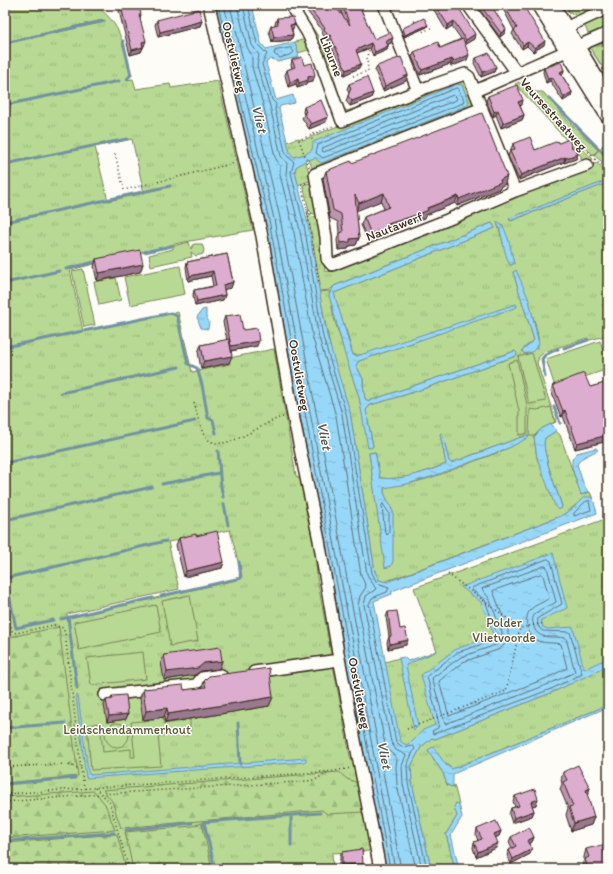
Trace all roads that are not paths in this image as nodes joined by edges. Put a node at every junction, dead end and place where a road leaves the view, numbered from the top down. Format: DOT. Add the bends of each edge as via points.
graph roads {
  1 [pos="209,5"];
  2 [pos="293,5"];
  3 [pos="384,5"];
  4 [pos="468,5"];
  5 [pos="539,5"];
  6 [pos="552,5"];
  7 [pos="608,8"];
  8 [pos="565,28"];
  9 [pos="608,33"];
  10 [pos="572,48"];
  11 [pos="517,73"];
  12 [pos="418,90"];
  13 [pos="475,90"];
  14 [pos="608,98"];
  15 [pos="482,108"];
  16 [pos="608,116"];
  17 [pos="587,165"];
  18 [pos="515,191"];
  19 [pos="339,660"];
  20 [pos="105,695"];
  21 [pos="380,869"];
  1 -- 19 [label="street, Oostvlietweg" via="263,244"];
  2 -- 12 [label="street, Liburne" via="319,56 342,121"];
  3 -- 12 [label="street"];
  4 -- 11 [label="street"];
  5 -- 10 [label="main road"];
  6 -- 8 [label="main road"];
  7 -- 8 [label="street"];
  8 -- 10 [label="main road"];
  9 -- 10 [label="street"];
  10 -- 11 [label="street"];
  10 -- 14 [label="main road"];
  10 -- 16 [label="main road"];
  11 -- 13 [label="street"];
  12 -- 13 [label="street" via="465,74"];
  13 -- 15 [label="street"];
  15 -- 18 [label="street"];
  15 -- 18 [label="street, Nautawerf" via="316,174 327,259 332,265"];
  17 -- 18 [label="street, Nautawerf"];
  19 -- 20 [label="street" via="202,678 196,684"];
  19 -- 21 [label="street, Oostvlietweg"];
}
